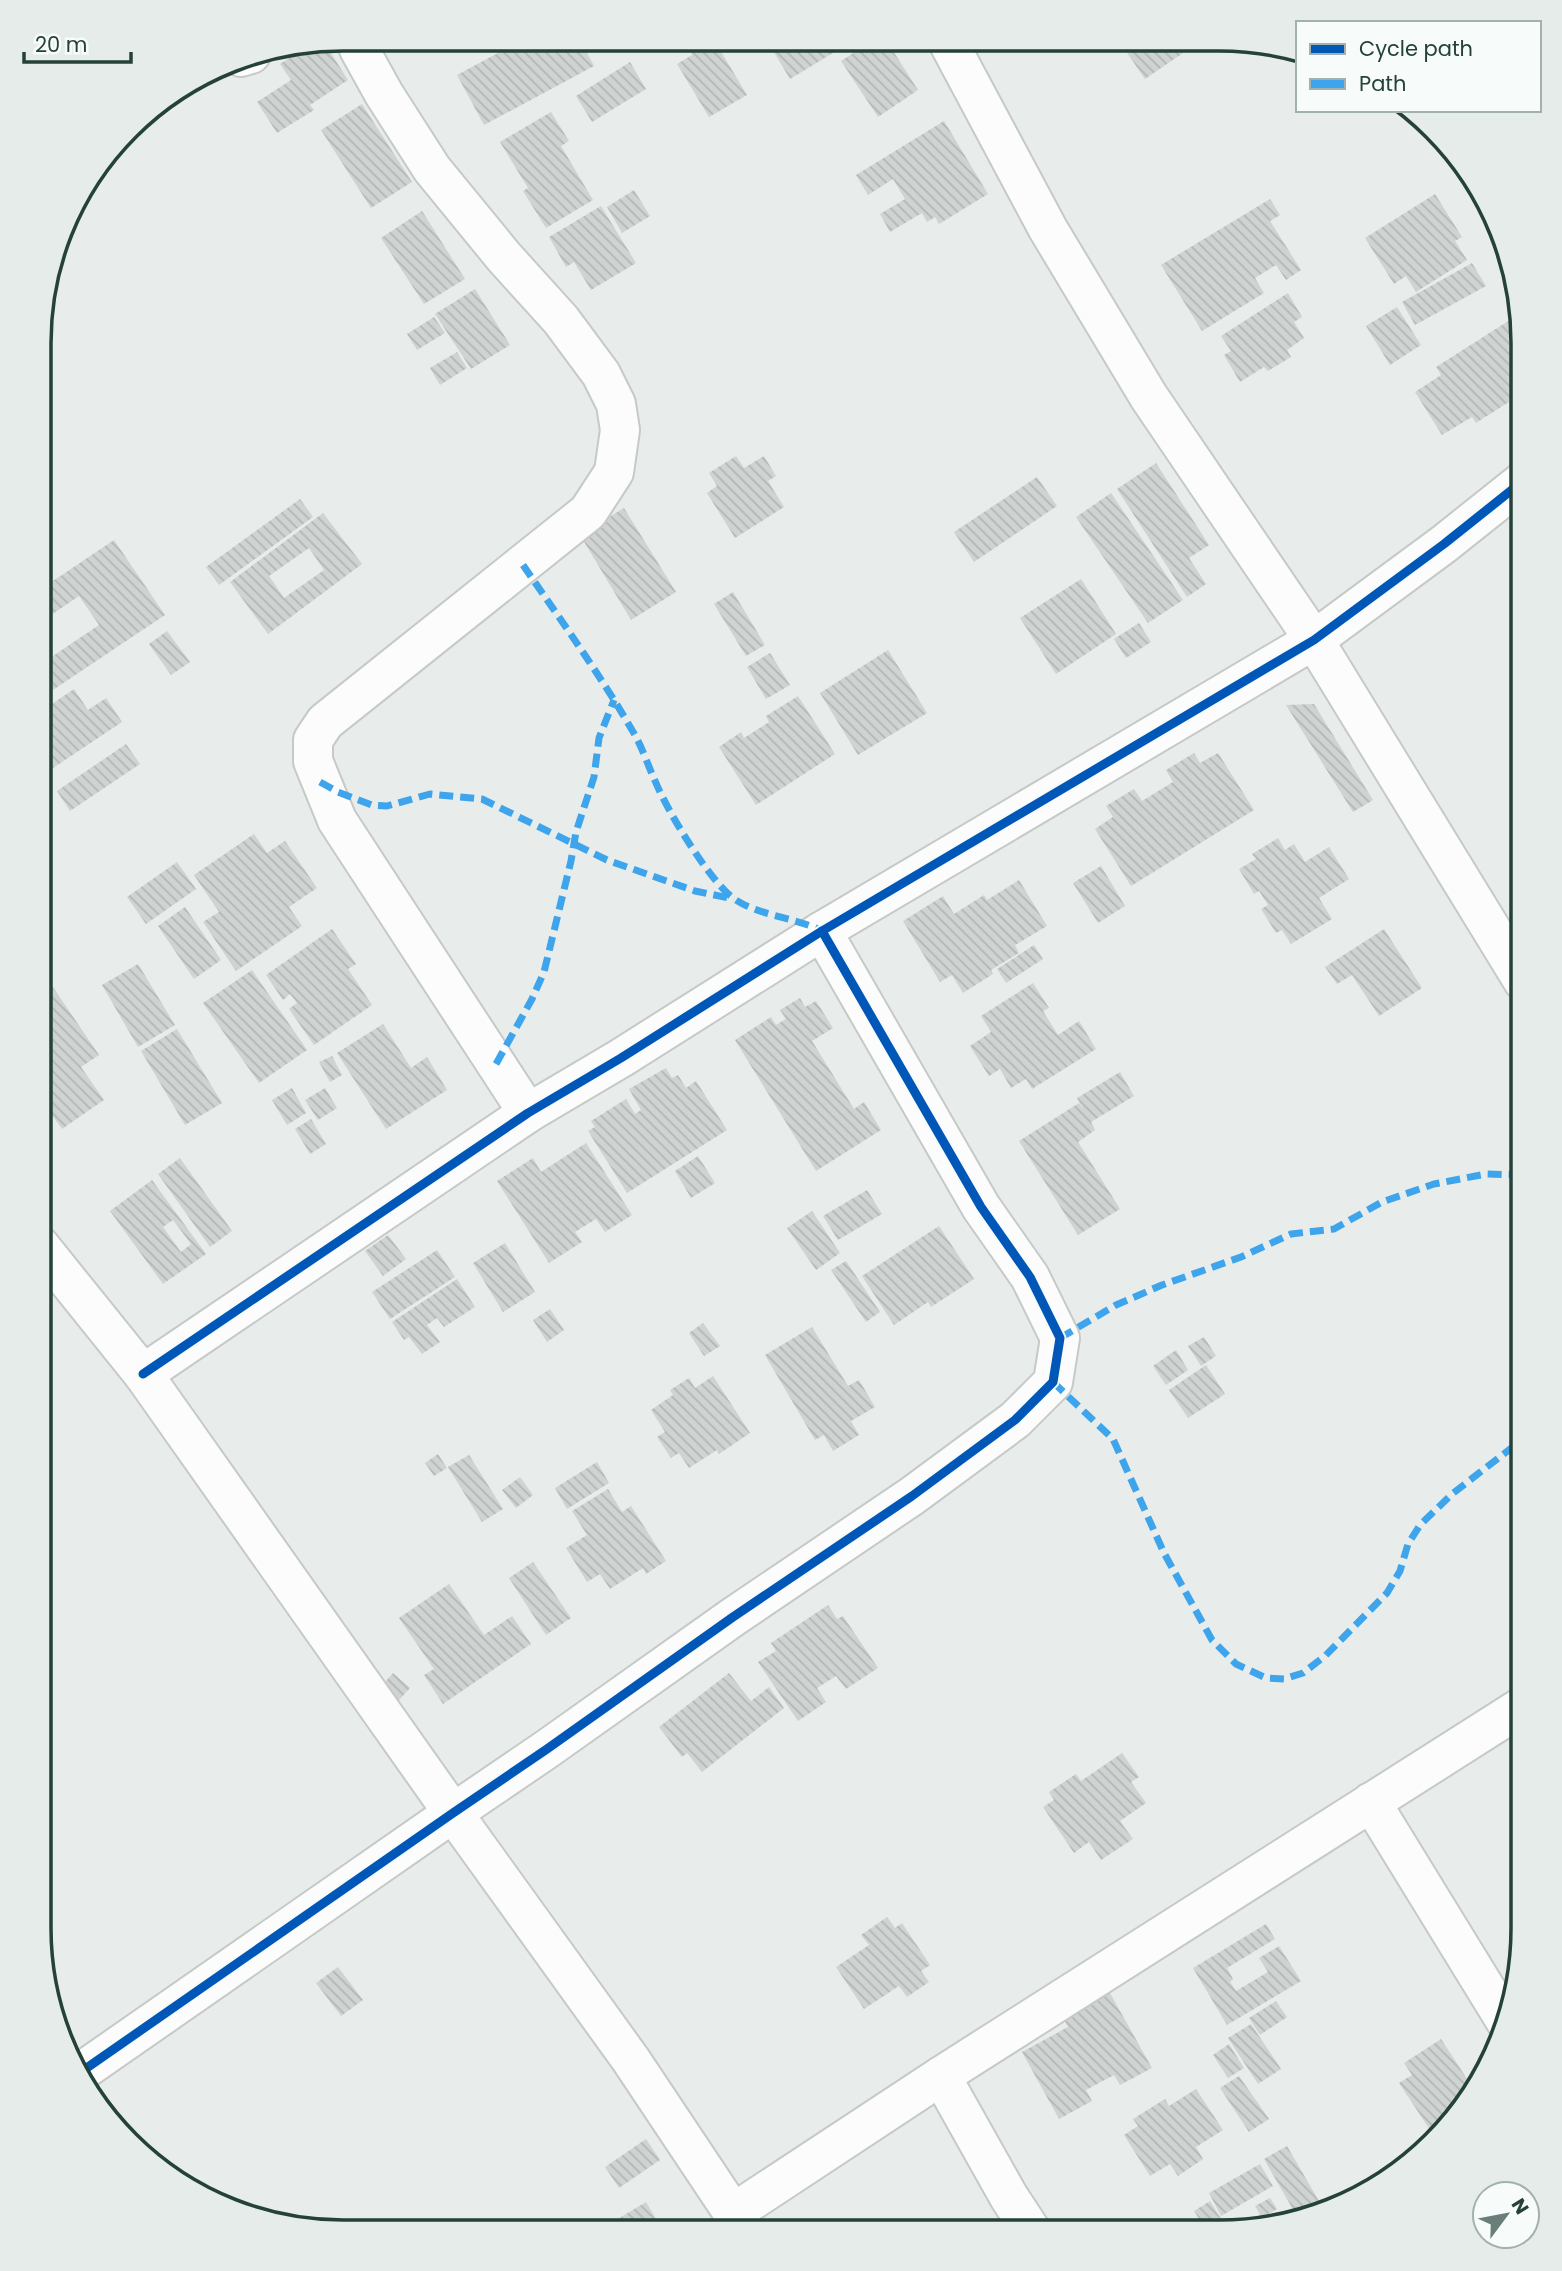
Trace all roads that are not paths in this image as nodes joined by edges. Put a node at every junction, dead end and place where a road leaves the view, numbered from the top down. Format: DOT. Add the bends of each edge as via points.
graph roads {
  1 [pos="360,51"];
  2 [pos="953,51"];
  3 [pos="1511,491"];
  4 [pos="1314,640"];
  5 [pos="822,931"];
  6 [pos="1511,961"];
  7 [pos="528,1113"];
  8 [pos="51,1260"];
  9 [pos="143,1374"];
  10 [pos="1511,1714"];
  11 [pos="1371,1802"];
  12 [pos="453,1813"];
  13 [pos="1499,2012"];
  14 [pos="87,2068"];
  15 [pos="941,2076"];
  16 [pos="738,2220"];
  17 [pos="742,2220"];
  18 [pos="1024,2220"];
  1 -- 7 [label="street" via="432,169 561,320 601,374 616,404 620,430 614,472 588,512 325,722 313,740 313,761 337,820"];
  2 -- 4 [label="street" via="1048,229 1149,397"];
  3 -- 4 [label="street"];
  4 -- 5 [label="street"];
  4 -- 6 [label="street"];
  5 -- 7 [label="street"];
  5 -- 12 [label="street" via="981,1207 1030,1278 1060,1338 1053,1381 1015,1420 912,1496"];
  7 -- 9 [label="street"];
  8 -- 9 [label="street"];
  9 -- 12 [label="street"];
  10 -- 11 [label="street"];
  11 -- 13 [label="street"];
  11 -- 15 [label="street"];
  12 -- 14 [label="street"];
  12 -- 16 [label="street" via="631,2060"];
  15 -- 17 [label="street"];
  15 -- 18 [label="street"];
}
